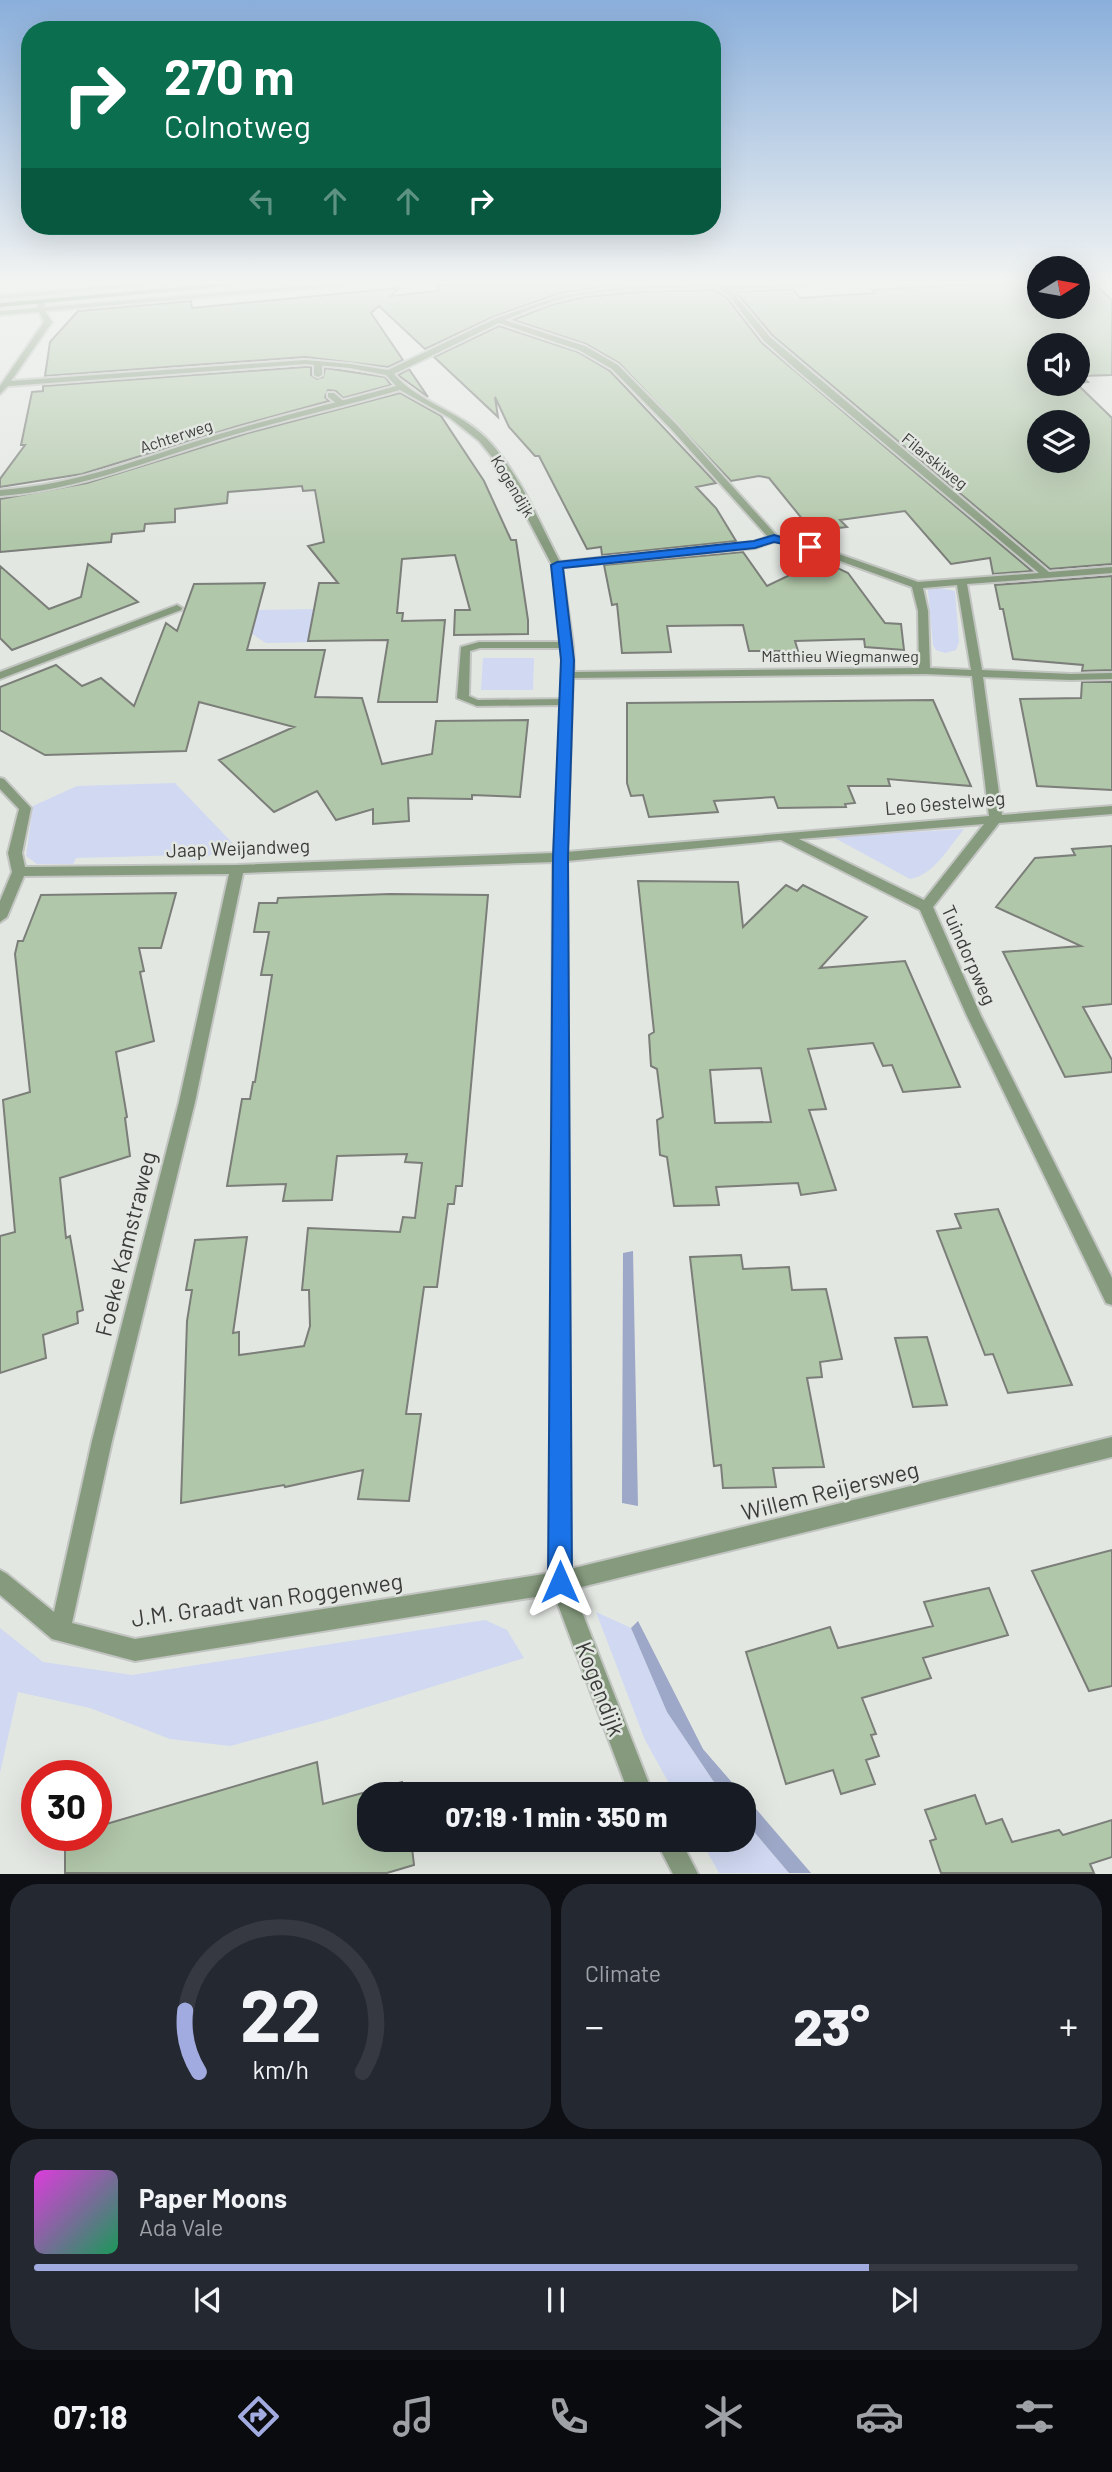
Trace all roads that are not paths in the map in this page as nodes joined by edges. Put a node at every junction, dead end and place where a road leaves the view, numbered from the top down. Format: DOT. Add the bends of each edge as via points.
graph roads {
  1 [pos="17,368"];
  2 [pos="210,368"];
  3 [pos="318,368"];
  4 [pos="357,368"];
  5 [pos="399,368"];
  6 [pos="616,368"];
  7 [pos="801,368"];
  8 [pos="389,373"];
  9 [pos="318,375"];
  10 [pos="7,384"];
  11 [pos="401,387"];
  12 [pos="0,392"];
  13 [pos="331,395"];
  14 [pos="343,404"];
  15 [pos="0,493"];
  16 [pos="774,538"];
  17 [pos="557,565"];
  18 [pos="1112,570"];
  19 [pos="1045,573"];
  20 [pos="962,582"];
  21 [pos="917,585"];
  22 [pos="177,608"];
  23 [pos="568,645"];
  24 [pos="925,671"];
  25 [pos="977,671"];
  26 [pos="568,675"];
  27 [pos="0,676"];
  28 [pos="1112,676"];
  29 [pos="565,702"];
  30 [pos="0,782"];
  31 [pos="1112,810"];
  32 [pos="996,818"];
  33 [pos="782,836"];
  34 [pos="560,857"];
  35 [pos="237,869"];
  36 [pos="19,872"];
  37 [pos="926,907"];
  38 [pos="0,917"];
  39 [pos="1112,1297"];
  40 [pos="1112,1447"];
  41 [pos="0,1581"];
  42 [pos="560,1582"];
  43 [pos="60,1631"];
  44 [pos="636,1782"];
  45 [pos="674,1852"];
  46 [pos="686,1874"];
  1 -- 10 [label="street"];
  2 -- 10 [label="street"];
  3 -- 9 [label="street"];
  4 -- 8 [label="street"];
  5 -- 8 [label="street"];
  6 -- 16 [label="street"];
  7 -- 19 [label="street, Filarskiweg"];
  8 -- 11 [label="street, Kogendijk"];
  10 -- 12 [label="street"];
  11 -- 14 [label="street, Achterweg"];
  11 -- 17 [label="street, Kogendijk" via="453,416 482,439 505,467"];
  13 -- 14 [label="street"];
  14 -- 15 [label="street, Achterweg" via="58,486"];
  16 -- 17 [label="street" via="755,545"];
  16 -- 21 [label="street"];
  17 -- 23 [label="street, Kogendijk"];
  18 -- 19 [label="street"];
  19 -- 20 [label="street"];
  20 -- 21 [label="street"];
  20 -- 25 [label="street"];
  21 -- 24 [label="street" via="923,611"];
  22 -- 27 [label="street"];
  23 -- 26 [label="street, Kogendijk"];
  23 -- 29 [label="street" via="465,649 463,698 477,703"];
  24 -- 25 [label="street, Matthieu Wiegmanweg"];
  24 -- 26 [label="street, Matthieu Wiegmanweg"];
  25 -- 28 [label="street, Matthieu Wiegmanweg"];
  25 -- 32 [label="street"];
  26 -- 29 [label="street, Kogendijk"];
  29 -- 34 [label="street, Kogendijk"];
  30 -- 36 [label="street" via="24,808 15,853"];
  31 -- 32 [label="street, Leo Gestelweg"];
  32 -- 33 [label="street, Leo Gestelweg"];
  32 -- 37 [label="street, Tuindorpweg"];
  33 -- 34 [label="street, Leo Gestelweg"];
  33 -- 37 [label="street"];
  34 -- 35 [label="street, Jaap Weijandweg"];
  34 -- 42 [label="street, Kogendijk"];
  35 -- 36 [label="street, Jaap Weijandweg"];
  35 -- 43 [label="street, Foeke Kamstraweg" via="187,1102 102,1441"];
  36 -- 38 [label="street"];
  37 -- 39 [label="street, Tuindorpweg" via="974,1016"];
  40 -- 42 [label="street, Willem Reijersweg"];
  41 -- 43 [label="street, J.M. Graadt van Roggenweg"];
  42 -- 43 [label="street, J.M. Graadt van Roggenweg" via="135,1650"];
  42 -- 44 [label="street, Kogendijk"];
  45 -- 46 [label="street"];
}
